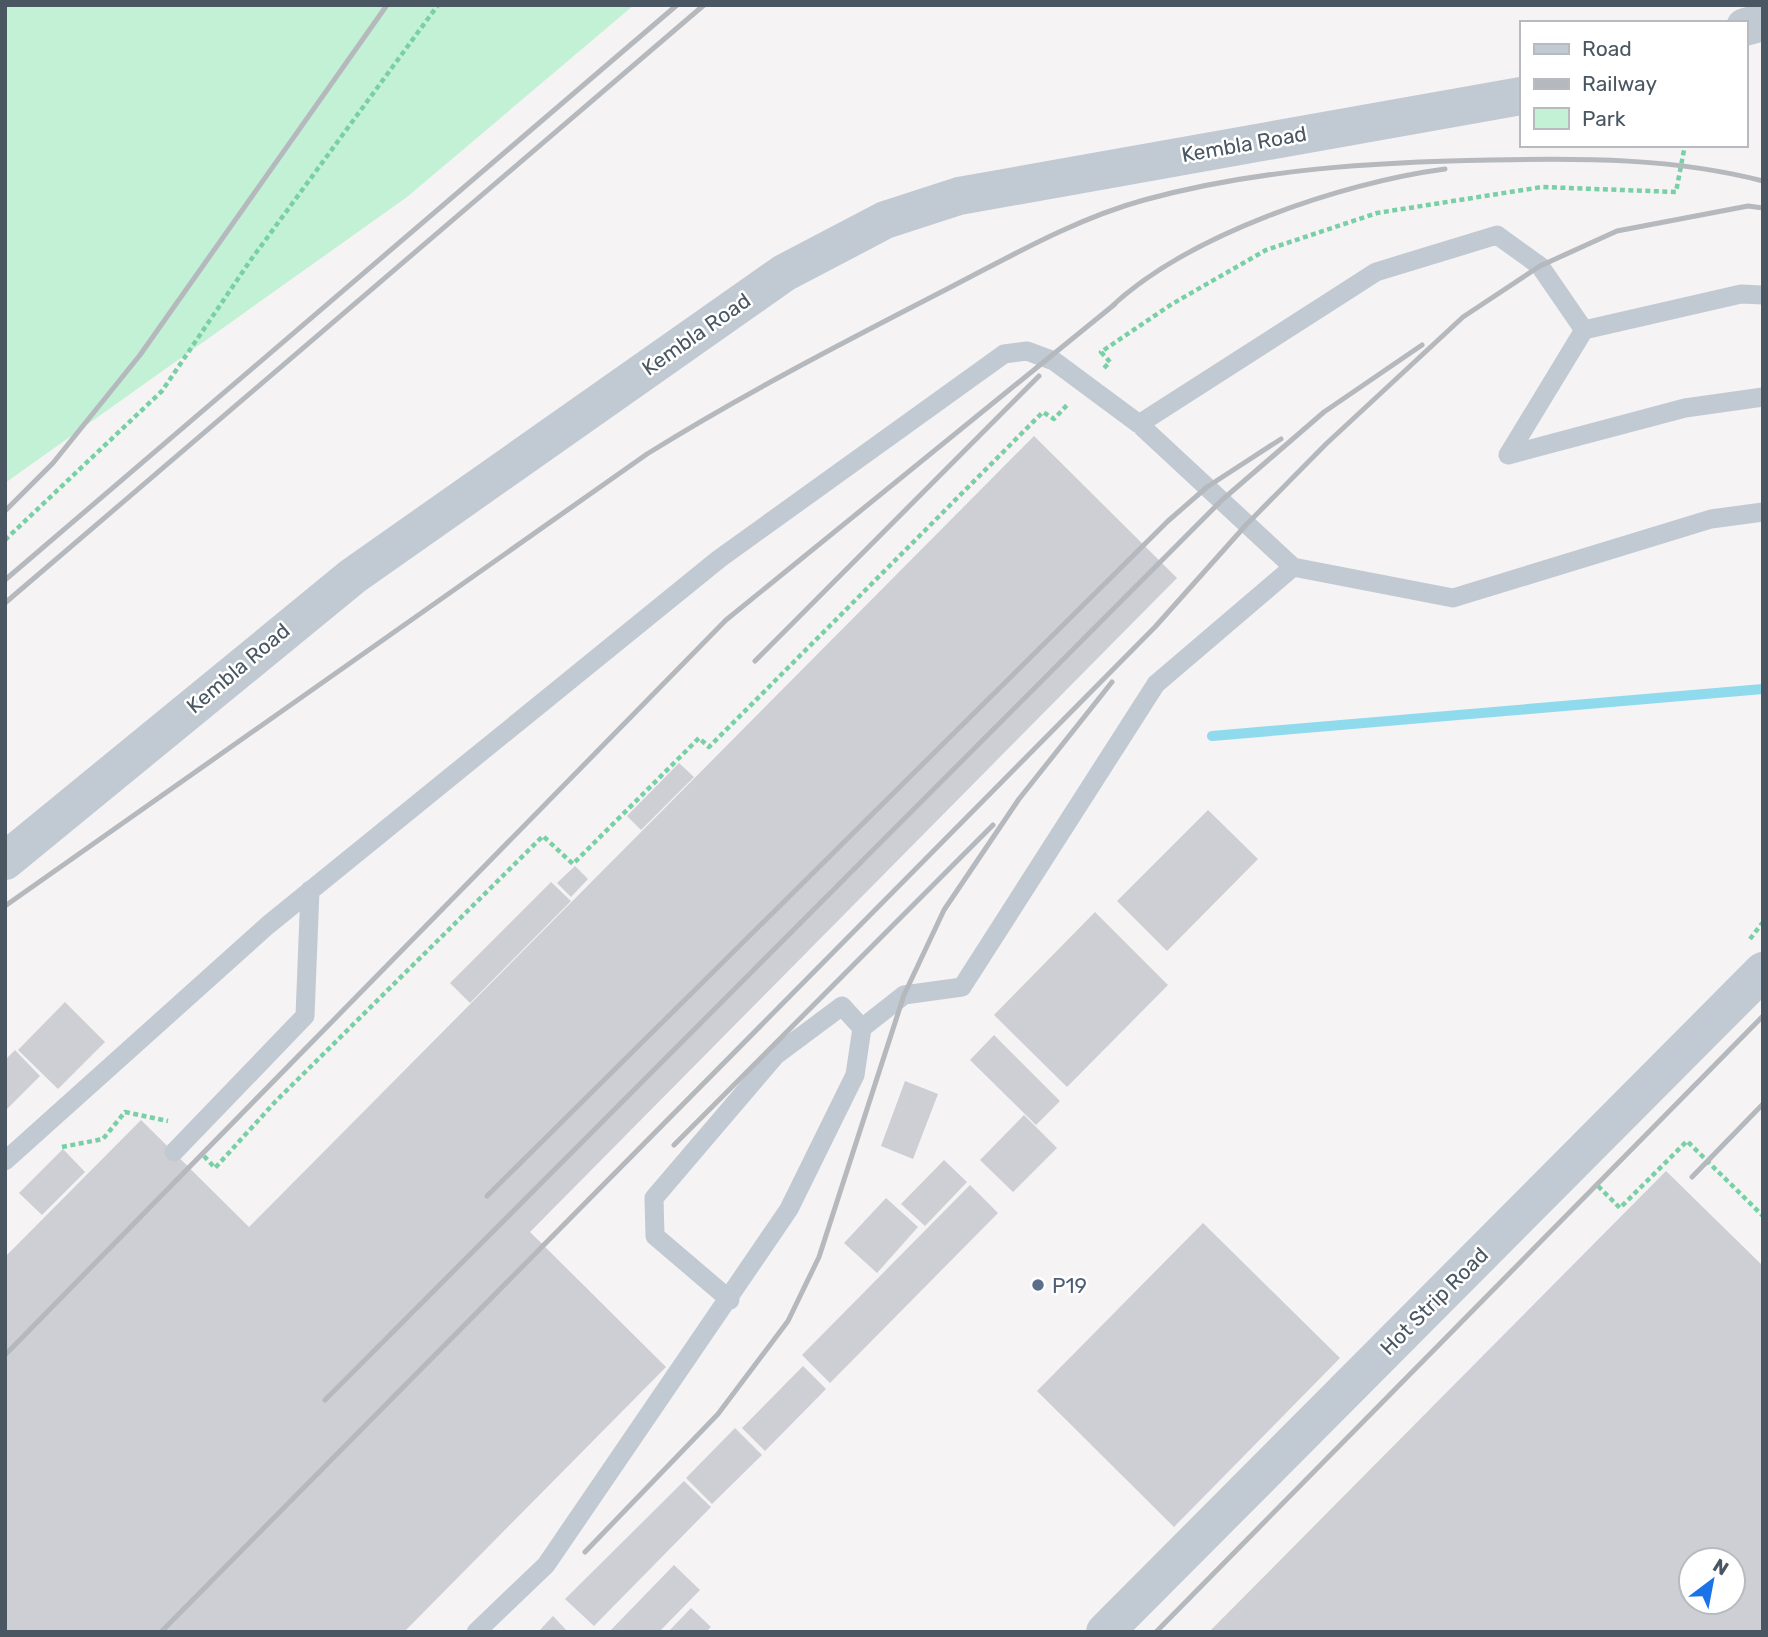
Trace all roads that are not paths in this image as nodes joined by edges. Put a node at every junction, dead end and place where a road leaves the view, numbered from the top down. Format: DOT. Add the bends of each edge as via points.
graph roads {
  1 [pos="1520,96"];
  2 [pos="1763,295"];
  3 [pos="1584,330"];
  4 [pos="1763,397"];
  5 [pos="1139,424"];
  6 [pos="1763,512"];
  7 [pos="1293,567"];
  8 [pos="5,861"];
  9 [pos="310,890"];
  10 [pos="1763,971"];
  11 [pos="862,1028"];
  12 [pos="174,1152"];
  13 [pos="5,1161"];
  14 [pos="730,1300"];
  15 [pos="476,1632"];
  16 [pos="1105,1632"];
  1 -- 8 [label="street, Kembla Road" via="958,196 884,220 830,246 784,272 353,576"];
  2 -- 3 [label="lane" via="1741,294"];
  3 -- 4 [label="lane" via="1508,455 1685,408"];
  3 -- 5 [label="lane" via="1540,267 1497,234 1376,272"];
  5 -- 7 [label="lane"];
  5 -- 9 [label="lane" via="1039,354 1004,354 719,559"];
  6 -- 7 [label="lane" via="1711,519 1453,598"];
  7 -- 11 [label="lane" via="1156,684 962,987 904,995"];
  9 -- 12 [label="lane" via="304,1016"];
  9 -- 13 [label="lane"];
  10 -- 16 [label="street, Hot Strip Road"];
  11 -- 14 [label="lane" via="855,1075 789,1209"];
  11 -- 14 [label="lane" via="842,1006 776,1055 654,1198 655,1236"];
  14 -- 15 [label="lane" via="546,1565"];
}
